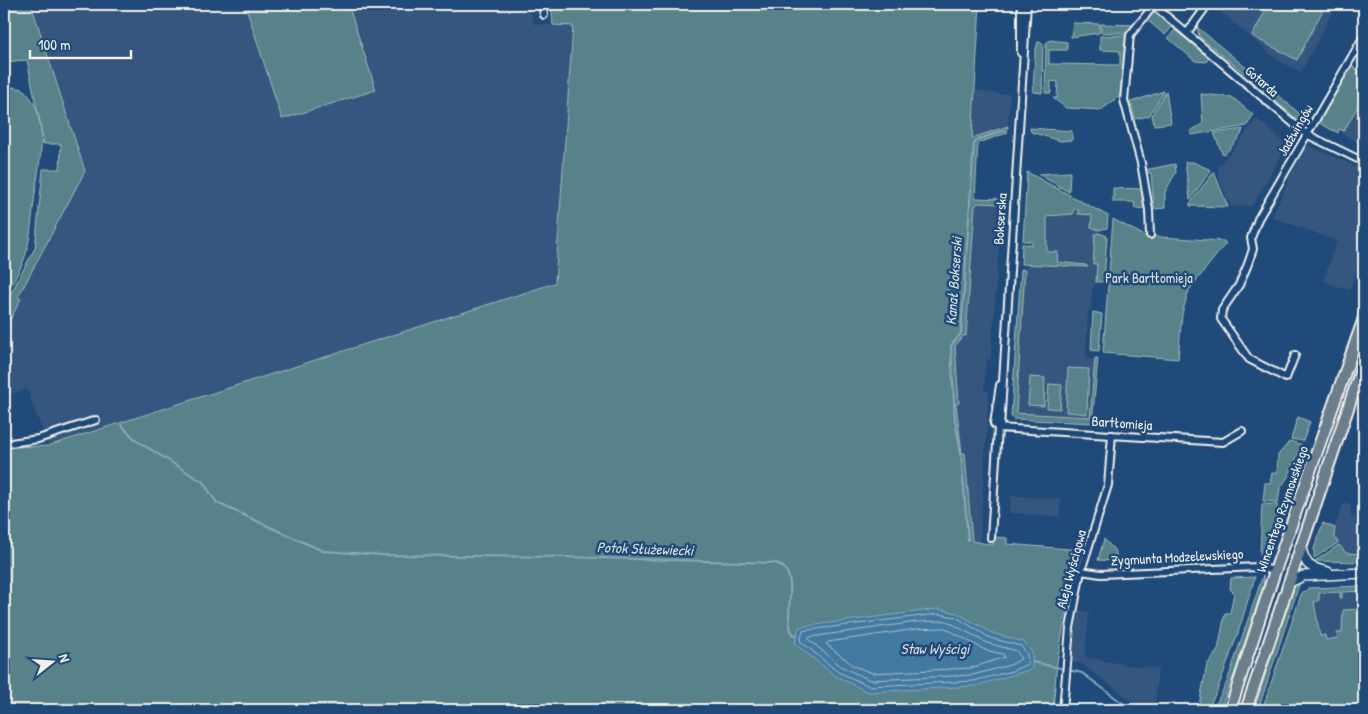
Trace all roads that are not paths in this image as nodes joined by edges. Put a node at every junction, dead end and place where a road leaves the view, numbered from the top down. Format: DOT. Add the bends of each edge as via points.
graph roads {
  1 [pos="542,4"];
  2 [pos="1021,4"];
  3 [pos="1027,4"];
  4 [pos="1153,4"];
  5 [pos="1208,4"];
  6 [pos="544,15"];
  7 [pos="1187,33"];
  8 [pos="1364,36"];
  9 [pos="1023,59"];
  10 [pos="1306,134"];
  11 [pos="1364,162"];
  12 [pos="1150,235"];
  13 [pos="1364,318"];
  14 [pos="1295,355"];
  15 [pos="1364,361"];
  16 [pos="96,420"];
  17 [pos="999,428"];
  18 [pos="1242,431"];
  19 [pos="1112,435"];
  20 [pos="4,444"];
  21 [pos="990,538"];
  22 [pos="1300,547"];
  23 [pos="1081,571"];
  24 [pos="1275,571"];
  25 [pos="1332,573"];
  26 [pos="1364,573"];
  27 [pos="1288,583"];
  28 [pos="1226,709"];
  29 [pos="1063,710"];
  30 [pos="1246,710"];
  1 -- 6 [label="street"];
  2 -- 9 [label="street, Bokserska"];
  3 -- 9 [label="street, Bokserska"];
  4 -- 7 [label="street, Gotarda"];
  4 -- 12 [label="street" via="1130,35 1124,100 1141,163"];
  5 -- 7 [label="street"];
  7 -- 10 [label="street, Gotarda"];
  8 -- 10 [label="street, Jadźwingów"];
  9 -- 17 [label="street, Bokserska" via="1001,381 994,416 994,424"];
  10 -- 11 [label="street, Gotarda"];
  10 -- 14 [label="street, Jadźwingów" via="1258,219 1251,238 1253,249 1248,264 1222,310 1223,324 1249,359 1286,378"];
  13 -- 24 [label="main road, Wincentego Rzymowskiego"];
  15 -- 22 [label="main road, Wincentego Rzymowskiego"];
  16 -- 20 [label="street" via="38,438"];
  17 -- 19 [label="street, Bartłomieja"];
  17 -- 21 [label="street, Bokserska"];
  18 -- 19 [label="street, Bartłomieja" via="1224,442"];
  19 -- 23 [label="street, Aleja Wyścigowa" via="1107,492"];
  22 -- 25 [label="street" via="1310,568"];
  22 -- 27 [label="main road, Wincentego Rzymowskiego"];
  23 -- 24 [label="street, Zygmunta Modzelewskiego" via="1101,574 1258,567"];
  23 -- 29 [label="street, Aleja Wyścigowa" via="1066,663"];
  24 -- 28 [label="main road, Wincentego Rzymowskiego"];
  25 -- 26 [label="street"];
  25 -- 27 [label="street" via="1303,576"];
  27 -- 30 [label="main road, Wincentego Rzymowskiego"];
}
